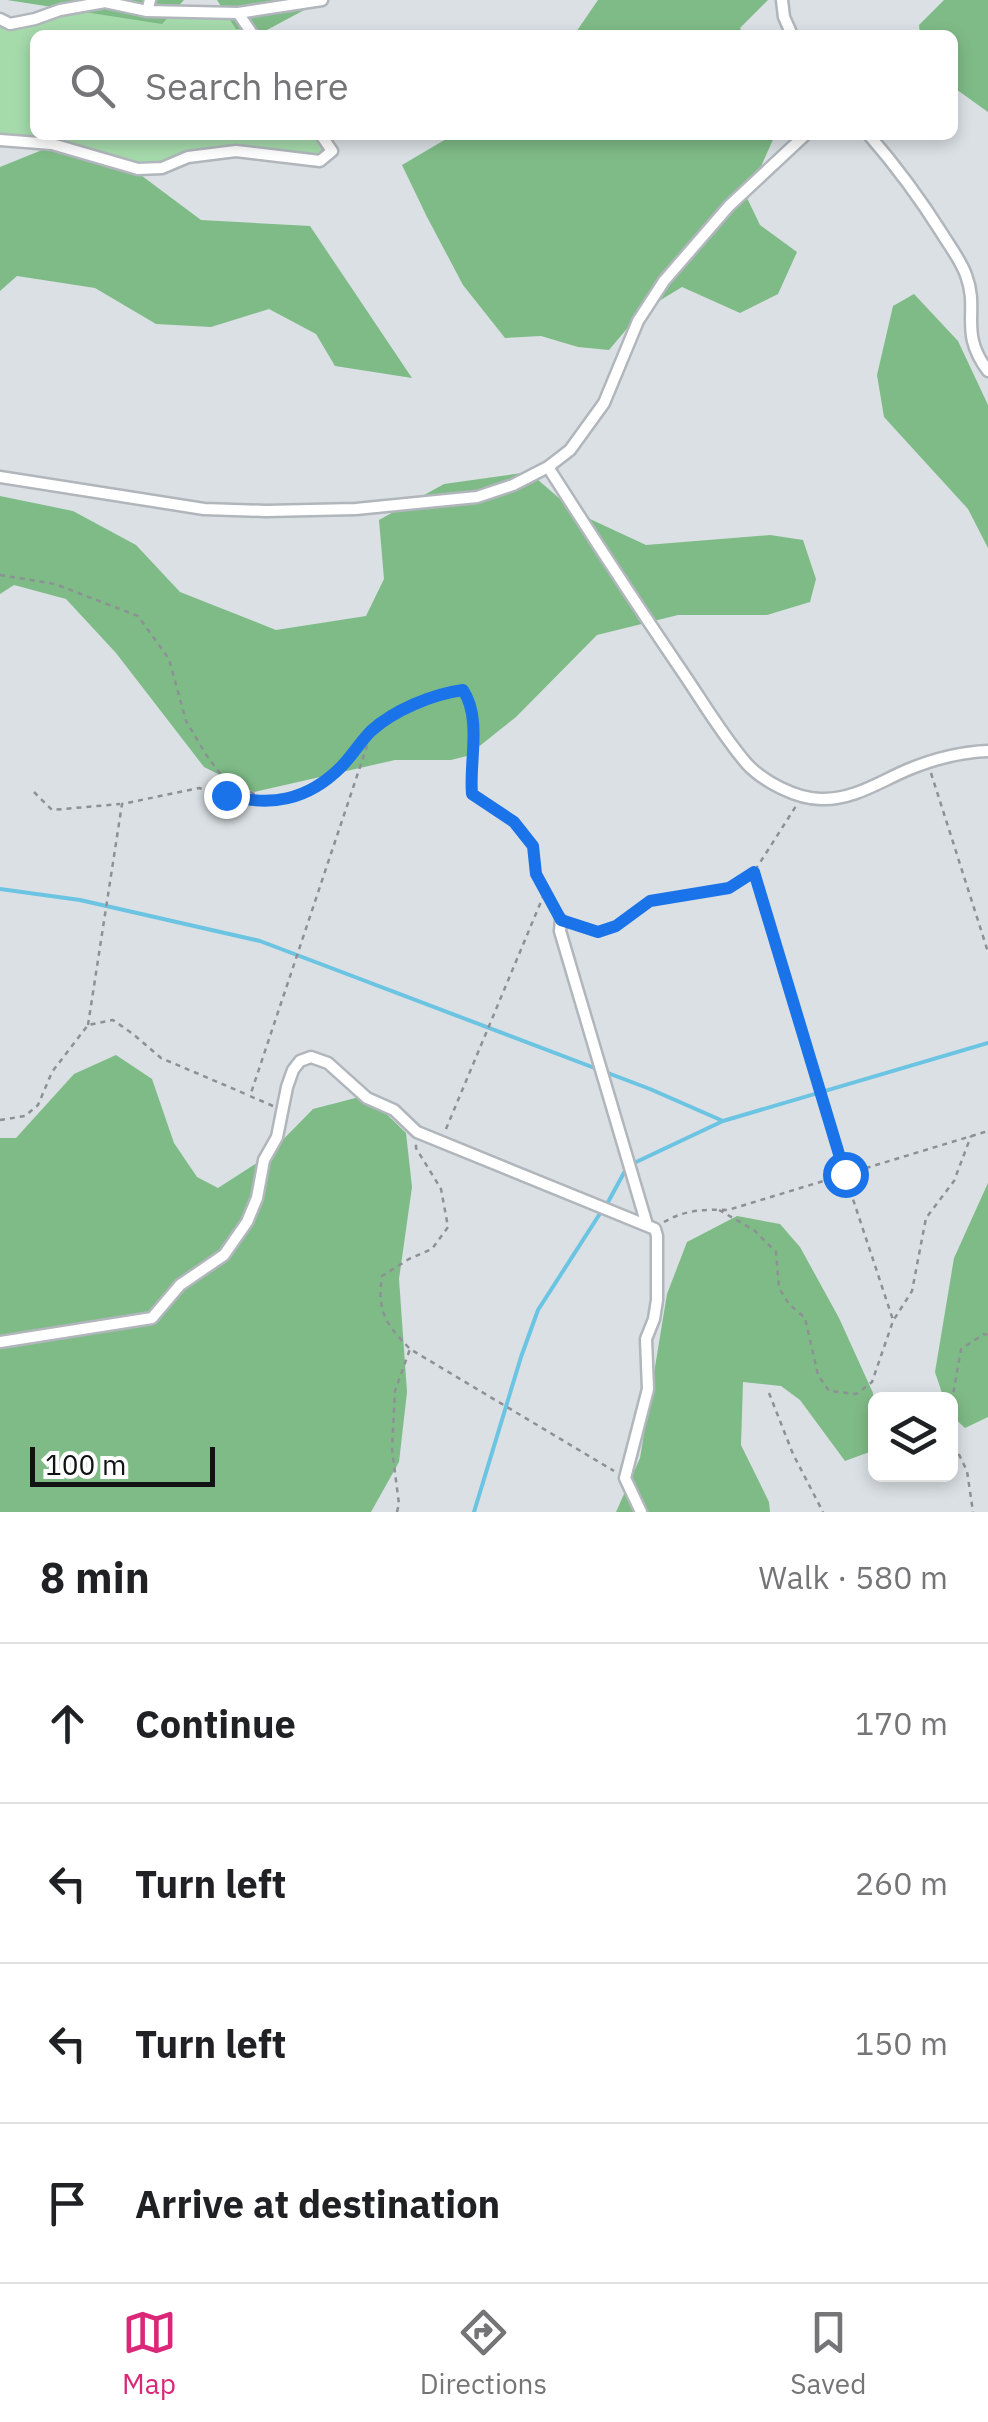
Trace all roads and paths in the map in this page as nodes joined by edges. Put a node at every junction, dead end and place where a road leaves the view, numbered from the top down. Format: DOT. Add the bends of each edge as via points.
graph roads {
  1 [pos="322,0"];
  2 [pos="782,0"];
  3 [pos="149,6"];
  4 [pos="238,14"];
  5 [pos="0,19"];
  6 [pos="249,30"];
  7 [pos="790,30"];
  8 [pos="0,140"];
  9 [pos="324,140"];
  10 [pos="800,140"];
  11 [pos="874,140"];
  12 [pos="988,371"];
  13 [pos="548,467"];
  14 [pos="0,477"];
  15 [pos="0,576"];
  16 [pos="373,730"];
  17 [pos="988,750"];
  18 [pos="928,764"];
  19 [pos="34,792"];
  20 [pos="802,796"];
  21 [pos="274,799"];
  22 [pos="122,804"];
  23 [pos="754,872"];
  24 [pos="546,891"];
  25 [pos="561,920"];
  26 [pos="988,952"];
  27 [pos="88,1025"];
  28 [pos="250,1096"];
  29 [pos="284,1110"];
  30 [pos="0,1120"];
  31 [pos="988,1131"];
  32 [pos="417,1132"];
  33 [pos="972,1136"];
  34 [pos="441,1141"];
  35 [pos="845,1174"];
  36 [pos="719,1210"];
  37 [pos="651,1227"];
  38 [pos="893,1321"];
  39 [pos="988,1335"];
  40 [pos="0,1342"];
  41 [pos="410,1349"];
  42 [pos="953,1392"];
  43 [pos="769,1393"];
  44 [pos="958,1452"];
  45 [pos="625,1478"];
  46 [pos="397,1512"];
  47 [pos="641,1512"];
  48 [pos="823,1512"];
  49 [pos="972,1512"];
  1 -- 4 [label="street"];
  2 -- 7 [label="street"];
  3 -- 4 [label="street"];
  3 -- 5 [label="street" via="105,2 10,24"];
  4 -- 6 [label="street"];
  8 -- 9 [label="street" via="52,144 138,169 236,151 320,161 332,151"];
  10 -- 13 [label="street" via="728,206 664,281 638,321 604,403 570,450"];
  11 -- 12 [label="street" via="964,270 971,336"];
  13 -- 14 [label="street" via="477,497 356,510 204,510"];
  13 -- 20 [label="street" via="749,766"];
  15 -- 21 [label="path" via="55,584 138,616 169,658 186,721 207,756 222,776"];
  16 -- 21 [label="path" via="323,781 300,796"];
  16 -- 24 [label="path" via="427,697 463,690 472,724 472,794 524,834"];
  16 -- 28 [label="path"];
  17 -- 18 [label="street"];
  18 -- 20 [label="street" via="846,797"];
  18 -- 26 [label="path"];
  19 -- 22 [label="path" via="52,810"];
  20 -- 23 [label="path"];
  21 -- 22 [label="path" via="252,802 199,788"];
  22 -- 27 [label="path"];
  23 -- 25 [label="path" via="729,888 650,901 598,932"];
  23 -- 35 [label="path"];
  24 -- 25 [label="path"];
  24 -- 34 [label="path"];
  25 -- 37 [label="street"];
  27 -- 28 [label="path" via="113,1020 161,1058"];
  27 -- 30 [label="path" via="52,1072 38,1105 24,1116"];
  28 -- 29 [label="path"];
  29 -- 32 [label="street" via="293,1070 311,1057"];
  29 -- 40 [label="street" via="246,1222 224,1255 180,1285 152,1318"];
  31 -- 33 [label="path"];
  32 -- 34 [label="street"];
  32 -- 41 [label="path" via="416,1148 441,1189 448,1227 432,1249 382,1276 379,1301"];
  33 -- 35 [label="path"];
  33 -- 38 [label="path" via="954,1181 926,1218 912,1291"];
  34 -- 37 [label="street"];
  35 -- 36 [label="path"];
  35 -- 38 [label="path"];
  36 -- 37 [label="path" via="682,1213"];
  36 -- 38 [label="path" via="776,1252 779,1288 805,1318 818,1375 829,1392 856,1394 872,1382"];
  37 -- 45 [label="street" via="657,1236 656,1300 646,1339 648,1389"];
  39 -- 42 [label="path" via="961,1349"];
  41 -- 45 [label="path"];
  41 -- 46 [label="path" via="395,1391"];
  43 -- 48 [label="path"];
  44 -- 49 [label="path"];
  45 -- 47 [label="street"];
}
